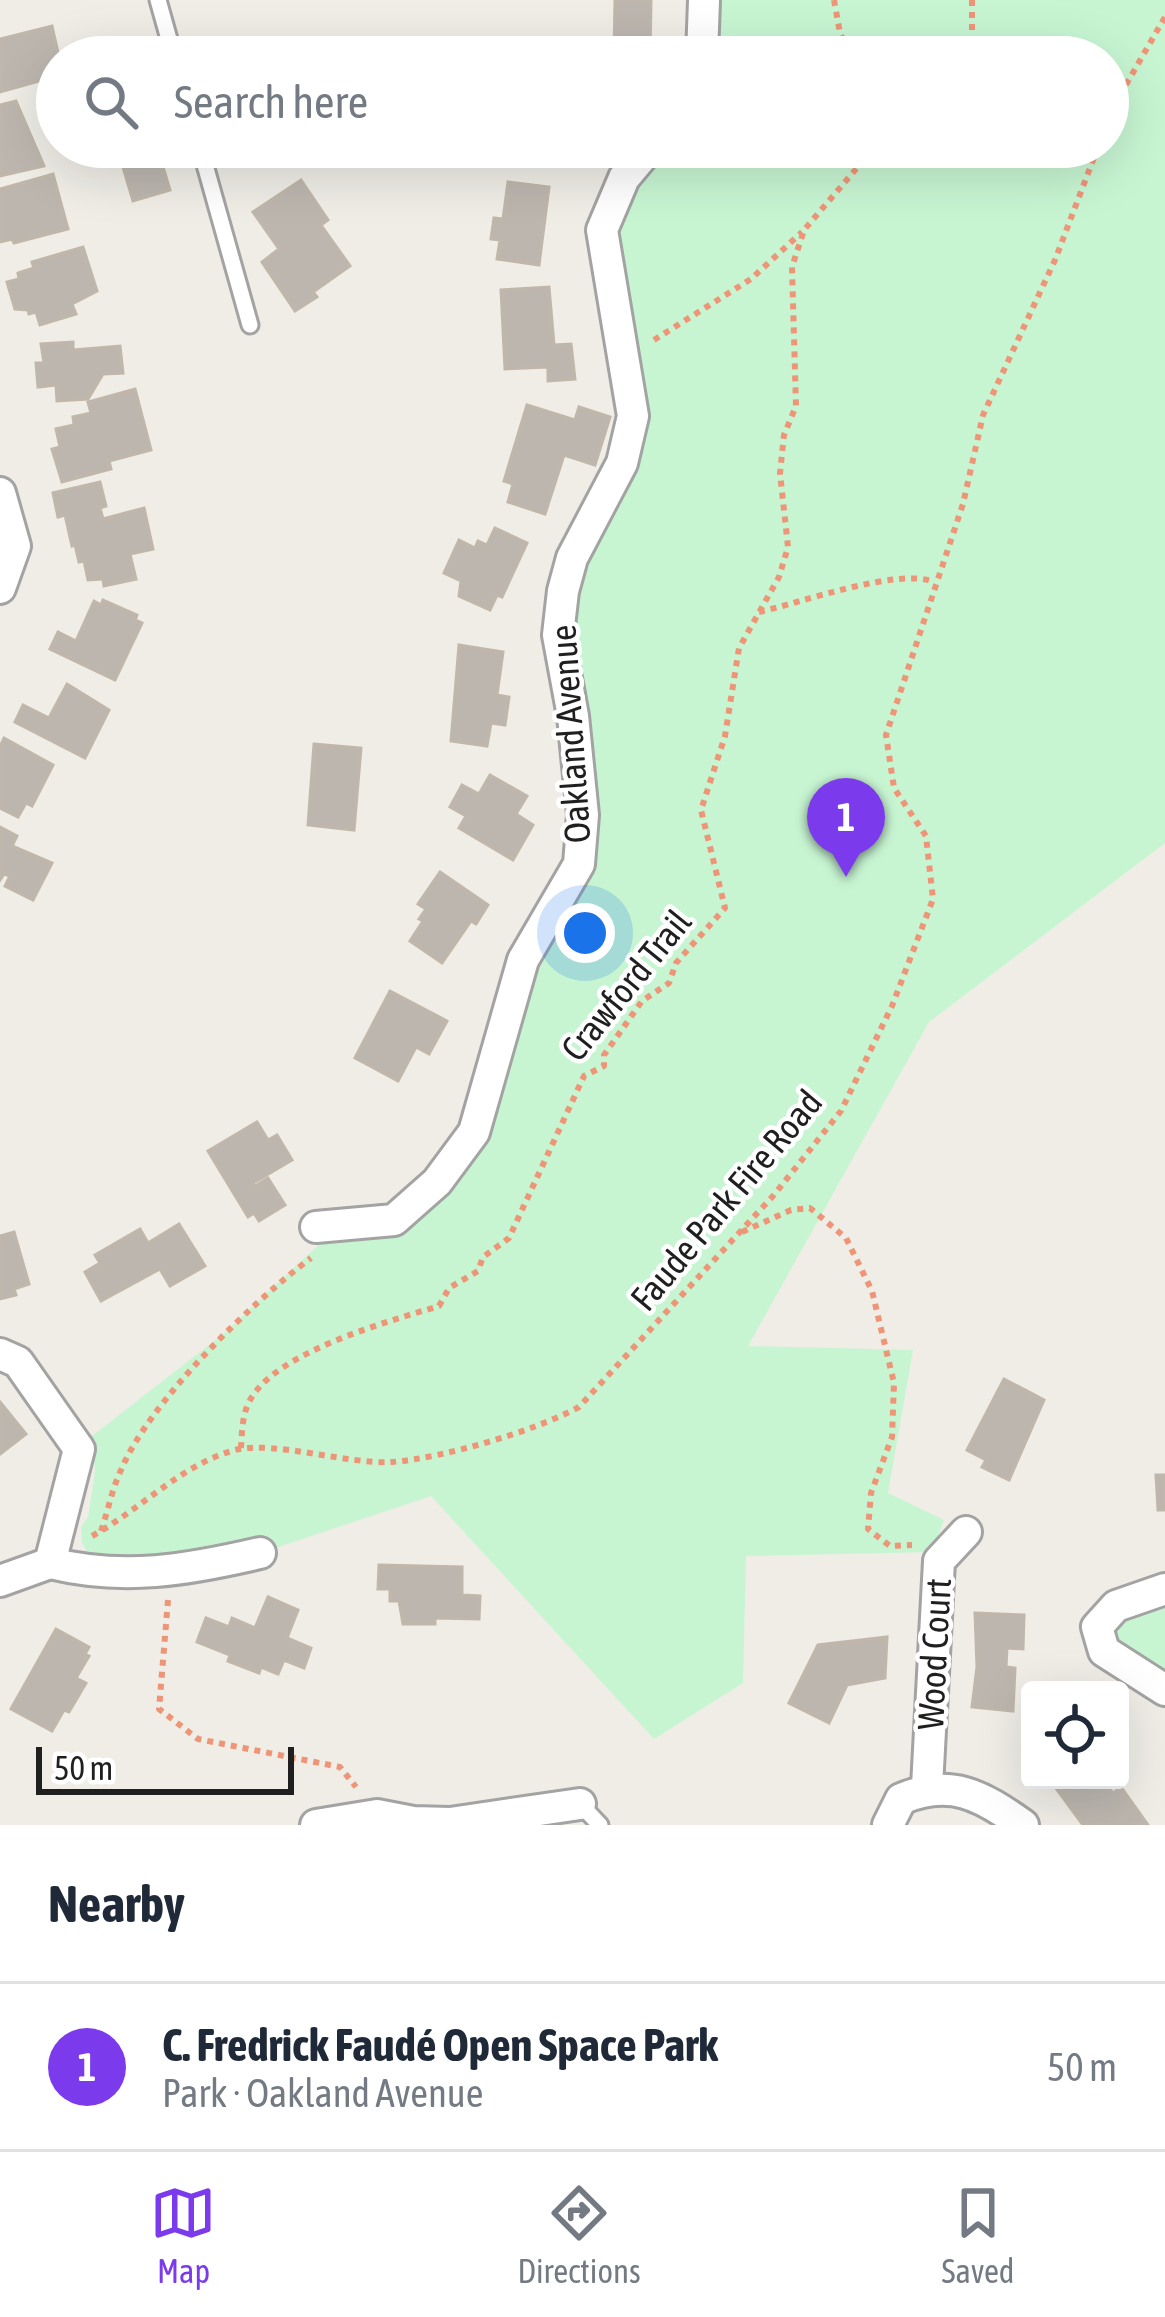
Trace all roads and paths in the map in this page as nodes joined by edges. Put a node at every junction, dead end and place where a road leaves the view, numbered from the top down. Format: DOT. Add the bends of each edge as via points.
graph roads {
  1 [pos="158,0"];
  2 [pos="704,0"];
  3 [pos="835,0"];
  4 [pos="972,0"];
  5 [pos="1165,17"];
  6 [pos="168,36"];
  7 [pos="703,36"];
  8 [pos="841,36"];
  9 [pos="972,36"];
  10 [pos="1129,80"];
  11 [pos="206,168"];
  12 [pos="632,168"];
  13 [pos="857,168"];
  14 [pos="1090,168"];
  15 [pos="804,230"];
  16 [pos="250,325"];
  17 [pos="622,352"];
  18 [pos="0,493"];
  19 [pos="934,582"];
  20 [pos="0,588"];
  21 [pos="759,612"];
  22 [pos="328,1226"];
  23 [pos="739,1234"];
  24 [pos="0,1354"];
  25 [pos="241,1448"];
  26 [pos="101,1532"];
  27 [pos="966,1532"];
  28 [pos="890,1546"];
  29 [pos="260,1553"];
  30 [pos="52,1554"];
  31 [pos="167,1573"];
  32 [pos="0,1581"];
  33 [pos="1165,1589"];
  34 [pos="1165,1690"];
  35 [pos="928,1787"];
  36 [pos="590,1814"];
  37 [pos="377,1815"];
  38 [pos="316,1825"];
  39 [pos="888,1825"];
  40 [pos="1023,1825"];
  1 -- 6 [label="lane"];
  2 -- 7 [label="street"];
  3 -- 8 [label="path"];
  4 -- 9 [label="path"];
  5 -- 10 [label="path"];
  11 -- 16 [label="lane"];
  12 -- 17 [label="street, Oakland Avenue" via="602,230"];
  13 -- 15 [label="path, Crawford Trail"];
  14 -- 19 [label="path, Faude Park Fire Road" via="983,415"];
  15 -- 17 [label="path" via="751,279"];
  15 -- 21 [label="path, Crawford Trail" via="792,266 796,406 780,473 788,547"];
  17 -- 22 [label="street, Oakland Avenue" via="633,416 622,463 572,558 558,635 583,815 579,864 523,960 474,1132 437,1182 394,1220"];
  18 -- 20 [label="street" via="16,547"];
  19 -- 21 [label="path" via="898,578"];
  19 -- 23 [label="path, Faude Park Fire Road" via="886,735 894,788 926,836 933,899 841,1111"];
  21 -- 25 [label="path, Crawford Trail" via="739,648 701,810 725,908 676,963 669,983 642,1001 604,1066 584,1076 509,1238 439,1306 280,1366 250,1399"];
  22 -- 26 [label="path" via="331,1242 223,1334 142,1432"];
  23 -- 25 [label="path, Faude Park Fire Road" via="579,1407 555,1420 392,1462"];
  23 -- 28 [label="path" via="810,1208 855,1256 895,1382 892,1437 868,1528"];
  24 -- 30 [label="street" via="18,1362 79,1449"];
  25 -- 26 [label="path" via="207,1460"];
  26 -- 30 [label="path"];
  27 -- 35 [label="street, Wood Court" via="939,1561"];
  29 -- 31 [label="street"];
  30 -- 31 [label="street" via="132,1576"];
  30 -- 32 [label="street"];
  31 -- 37 [label="path" via="159,1709 198,1739 340,1767"];
  33 -- 34 [label="street" via="1116,1606 1096,1628 1104,1652"];
  35 -- 39 [label="street" via="901,1799"];
  35 -- 40 [label="street" via="989,1803"];
  36 -- 37 [label="street" via="450,1823"];
  37 -- 38 [label="street"];
}
